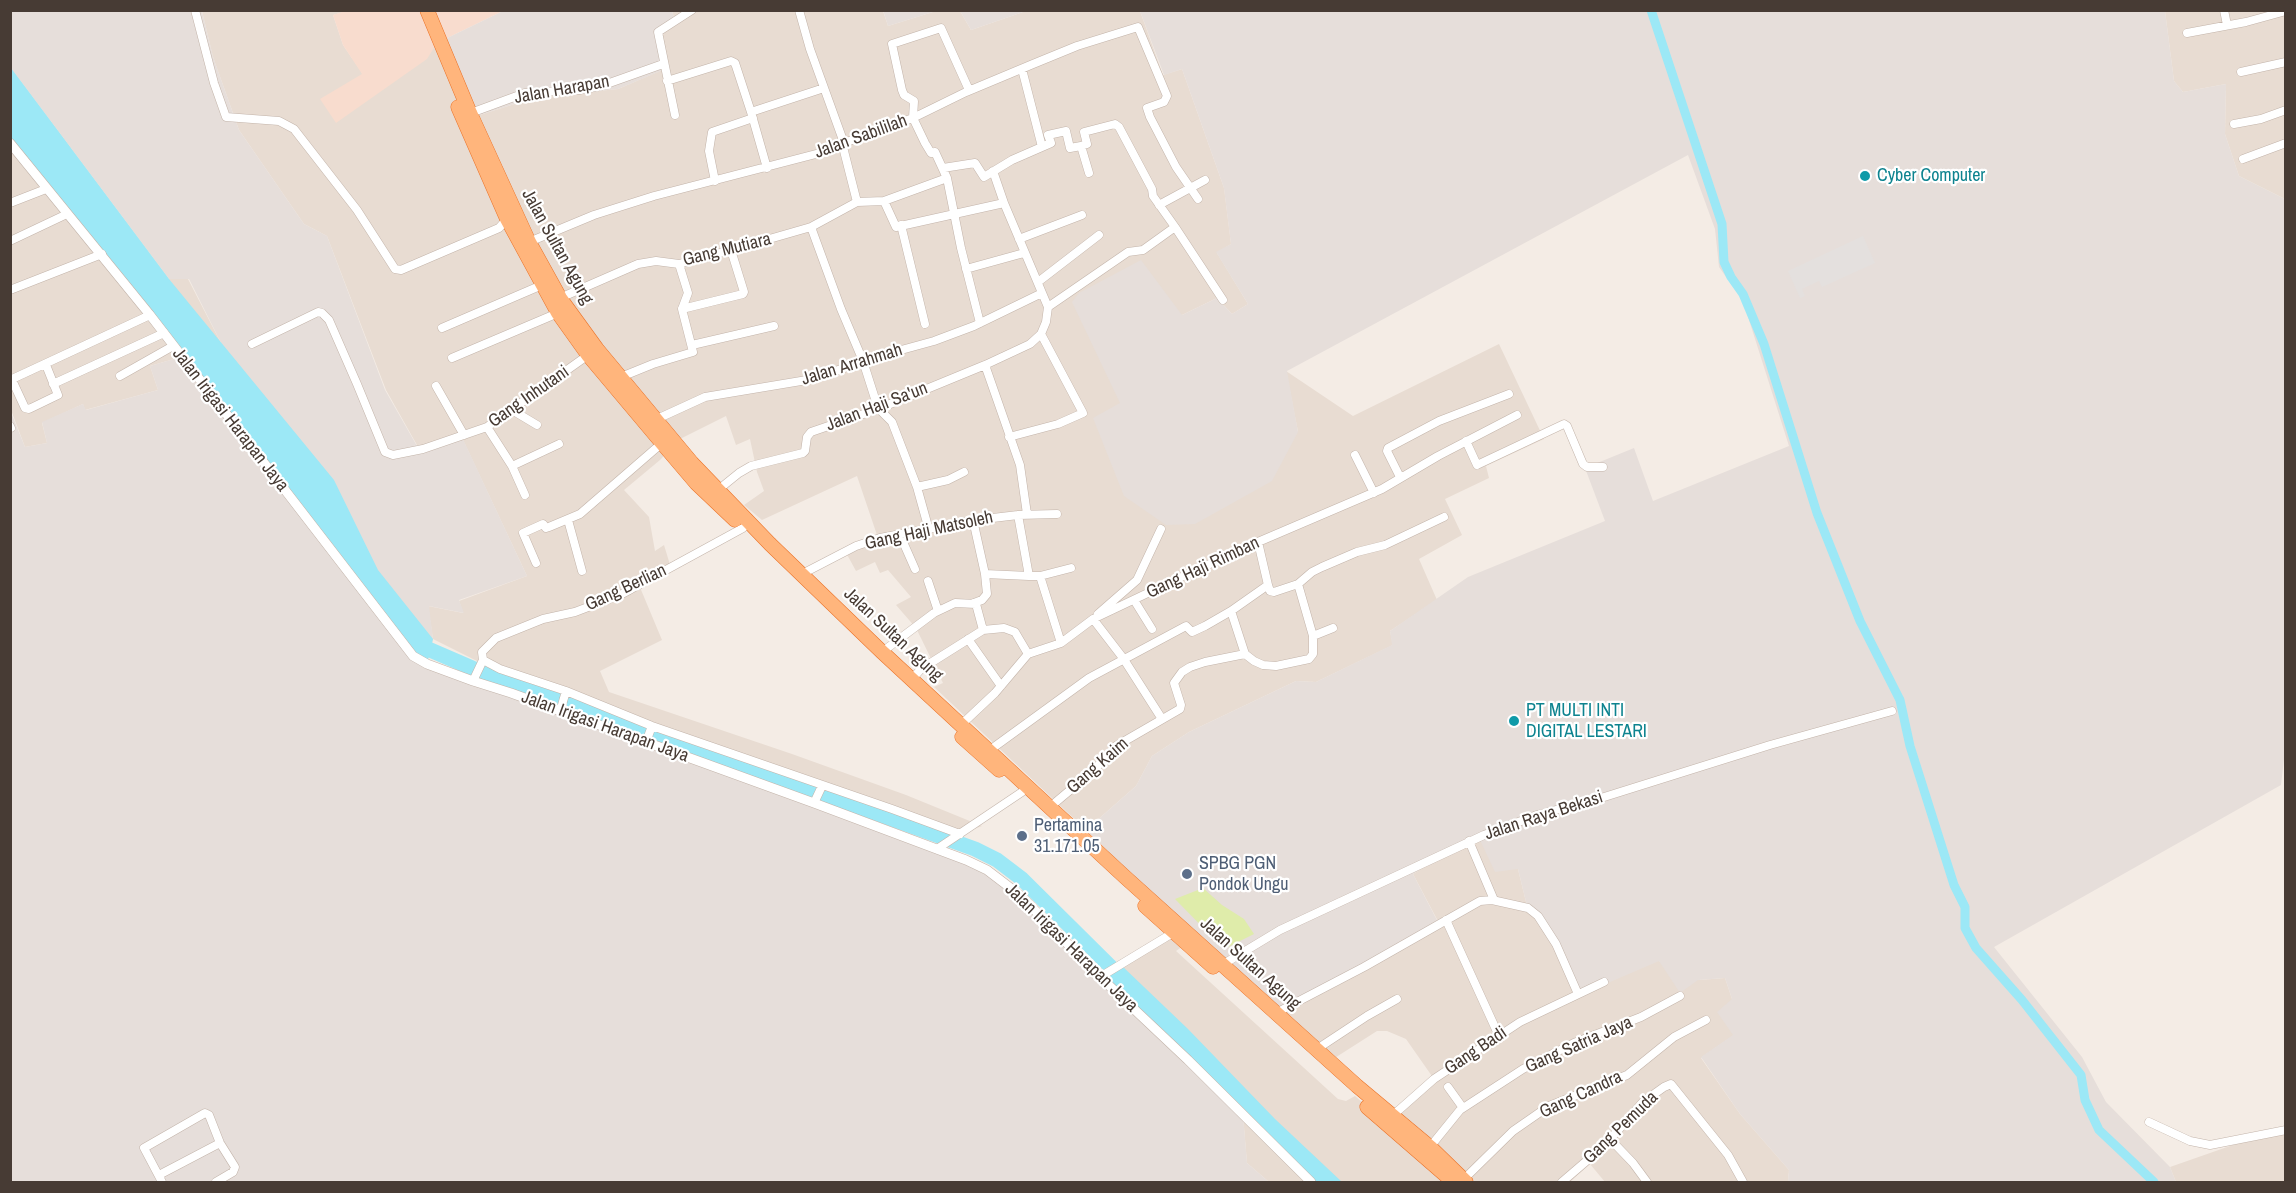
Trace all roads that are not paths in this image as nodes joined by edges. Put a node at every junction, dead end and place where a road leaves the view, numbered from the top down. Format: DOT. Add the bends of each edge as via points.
graph roads {
  1 [pos="195,10"];
  2 [pos="418,10"];
  3 [pos="427,10"];
  4 [pos="693,10"];
  5 [pos="799,10"];
  6 [pos="2223,10"];
  7 [pos="2286,11"];
  8 [pos="2227,25"];
  9 [pos="2187,33"];
  10 [pos="2286,62"];
  11 [pos="663,64"];
  12 [pos="1022,69"];
  13 [pos="2241,72"];
  14 [pos="667,81"];
  15 [pos="824,88"];
  16 [pos="969,90"];
  17 [pos="2286,110"];
  18 [pos="466,115"];
  19 [pos="675,115"];
  20 [pos="752,115"];
  21 [pos="913,118"];
  22 [pos="2234,124"];
  23 [pos="10,143"];
  24 [pos="2286,143"];
  25 [pos="844,145"];
  26 [pos="1082,146"];
  27 [pos="1042,147"];
  28 [pos="2243,159"];
  29 [pos="766,168"];
  30 [pos="943,168"];
  31 [pos="993,171"];
  32 [pos="1089,173"];
  33 [pos="947,178"];
  34 [pos="1205,180"];
  35 [pos="716,181"];
  36 [pos="1191,188"];
  37 [pos="46,189"];
  38 [pos="1198,200"];
  39 [pos="884,201"];
  40 [pos="857,202"];
  41 [pos="10,203"];
  42 [pos="1004,203"];
  43 [pos="1159,205"];
  44 [pos="67,213"];
  45 [pos="954,214"];
  46 [pos="1082,215"];
  47 [pos="507,219"];
  48 [pos="901,225"];
  49 [pos="811,227"];
  50 [pos="1175,227"];
  51 [pos="1099,235"];
  52 [pos="1019,239"];
  53 [pos="10,241"];
  54 [pos="529,242"];
  55 [pos="732,250"];
  56 [pos="1024,253"];
  57 [pos="102,254"];
  58 [pos="680,264"];
  59 [pos="966,269"];
  60 [pos="1038,282"];
  61 [pos="542,285"];
  62 [pos="10,290"];
  63 [pos="1042,293"];
  64 [pos="560,298"];
  65 [pos="1223,300"];
  66 [pos="1048,307"];
  67 [pos="682,309"];
  68 [pos="558,313"];
  69 [pos="150,315"];
  70 [pos="980,323"];
  71 [pos="925,324"];
  72 [pos="774,326"];
  73 [pos="442,328"];
  74 [pos="164,333"];
  75 [pos="1041,334"];
  76 [pos="252,344"];
  77 [pos="692,345"];
  78 [pos="173,346"];
  79 [pos="592,352"];
  80 [pos="452,358"];
  81 [pos="863,362"];
  82 [pos="46,365"];
  83 [pos="986,365"];
  84 [pos="120,376"];
  85 [pos="621,377"];
  86 [pos="11,380"];
  87 [pos="53,384"];
  88 [pos="436,386"];
  89 [pos="1509,394"];
  90 [pos="878,409"];
  91 [pos="512,410"];
  92 [pos="1517,415"];
  93 [pos="657,419"];
  94 [pos="537,425"];
  95 [pos="487,427"];
  96 [pos="464,435"];
  97 [pos="1010,437"];
  98 [pos="1466,441"];
  99 [pos="662,443"];
  100 [pos="559,444"];
  101 [pos="1355,455"];
  102 [pos="512,466"];
  103 [pos="1603,467"];
  104 [pos="964,472"];
  105 [pos="1400,477"];
  106 [pos="917,487"];
  107 [pos="718,490"];
  108 [pos="1374,493"];
  109 [pos="525,495"];
  110 [pos="1018,514"];
  111 [pos="1027,514"];
  112 [pos="1057,514"];
  113 [pos="1444,517"];
  114 [pos="568,520"];
  115 [pos="973,520"];
  116 [pos="743,528"];
  117 [pos="1161,529"];
  118 [pos="929,530"];
  119 [pos="900,535"];
  120 [pos="1258,542"];
  121 [pos="536,563"];
  122 [pos="1071,568"];
  123 [pos="915,569"];
  124 [pos="582,571"];
  125 [pos="802,574"];
  126 [pos="985,574"];
  127 [pos="1029,576"];
  128 [pos="1040,576"];
  129 [pos="928,581"];
  130 [pos="1298,584"];
  131 [pos="1268,585"];
  132 [pos="1134,600"];
  133 [pos="974,603"];
  134 [pos="938,611"];
  135 [pos="1231,611"];
  136 [pos="1093,619"];
  137 [pos="1333,628"];
  138 [pos="1152,629"];
  139 [pos="983,630"];
  140 [pos="1313,636"];
  141 [pos="968,639"];
  142 [pos="1061,644"];
  143 [pos="882,652"];
  144 [pos="1028,654"];
  145 [pos="1245,654"];
  146 [pos="1123,658"];
  147 [pos="481,663"];
  148 [pos="474,679"];
  149 [pos="912,679"];
  150 [pos="1001,686"];
  151 [pos="566,694"];
  152 [pos="561,710"];
  153 [pos="1892,711"];
  154 [pos="1162,719"];
  155 [pos="954,721"];
  156 [pos="651,728"];
  157 [pos="647,741"];
  158 [pos="990,750"];
  159 [pos="1022,792"];
  160 [pos="818,793"];
  161 [pos="1047,809"];
  162 [pos="956,837"];
  163 [pos="1469,841"];
  164 [pos="940,847"];
  165 [pos="1494,900"];
  166 [pos="1446,920"];
  167 [pos="1177,930"];
  168 [pos="1220,968"];
  169 [pos="1100,977"];
  170 [pos="1604,982"];
  171 [pos="1578,994"];
  172 [pos="1680,996"];
  173 [pos="1397,999"];
  174 [pos="1276,1013"];
  175 [pos="1706,1020"];
  176 [pos="1499,1036"];
  177 [pos="1317,1049"];
  178 [pos="1448,1087"];
  179 [pos="1463,1108"];
  180 [pos="1389,1119"];
  181 [pos="2149,1122"];
  182 [pos="2286,1130"];
  183 [pos="1610,1139"];
  184 [pos="220,1143"];
  185 [pos="1430,1147"];
  186 [pos="161,1179"];
  187 [pos="216,1182"];
  188 [pos="1311,1182"];
  189 [pos="1461,1182"];
  190 [pos="1562,1182"];
  191 [pos="1647,1182"];
  192 [pos="1743,1182"];
  1 -- 47 [label="street" via="226,117 279,121 294,129 357,210 395,269 401,270 471,241 499,228"];
  2 -- 18 [label="highway, Jalan Sultan Agung"];
  3 -- 18 [label="highway, Jalan Sultan Agung"];
  4 -- 11 [label="street" via="658,32"];
  5 -- 15 [label="street"];
  6 -- 8 [label="street"];
  7 -- 8 [label="street"];
  8 -- 9 [label="street"];
  10 -- 13 [label="street"];
  11 -- 14 [label="street"];
  11 -- 18 [label="street, Jalan Harapan" via="601,86 525,93"];
  12 -- 16 [label="street, Jalan Sabililah"];
  12 -- 27 [label="street"];
  12 -- 36 [label="street, Jalan Sabililah" via="1138,27 1167,96 1164,102 1147,108 1176,167"];
  14 -- 19 [label="street"];
  14 -- 20 [label="street" via="733,62"];
  15 -- 20 [label="street"];
  15 -- 25 [label="street"];
  16 -- 21 [label="street, Jalan Sabililah"];
  16 -- 21 [label="street" via="941,28 893,42 902,90 914,100"];
  17 -- 22 [label="street"];
  18 -- 47 [label="highway, Jalan Sultan Agung"];
  18 -- 54 [label="highway, Jalan Sultan Agung"];
  20 -- 29 [label="street"];
  20 -- 35 [label="street" via="712,132 709,151"];
  21 -- 25 [label="street, Jalan Sabililah"];
  21 -- 30 [label="street"];
  23 -- 37 [label="street, Jalan Irigasi Harapan Jaya"];
  24 -- 28 [label="street"];
  25 -- 29 [label="street, Jalan Sabililah"];
  25 -- 40 [label="street"];
  26 -- 27 [label="street" via="1070,148 1066,131 1048,135 1051,143"];
  26 -- 32 [label="street"];
  26 -- 43 [label="street" via="1087,144 1084,132 1114,124 1119,127"];
  27 -- 31 [label="street"];
  29 -- 35 [label="street, Jalan Sabililah"];
  30 -- 31 [label="street" via="975,163 984,177"];
  30 -- 33 [label="street"];
  31 -- 42 [label="street"];
  33 -- 39 [label="street"];
  33 -- 45 [label="street"];
  34 -- 36 [label="street"];
  35 -- 54 [label="street, Jalan Sabililah" via="594,215"];
  36 -- 38 [label="street"];
  36 -- 43 [label="street"];
  37 -- 41 [label="street"];
  37 -- 44 [label="street, Jalan Irigasi Harapan Jaya"];
  39 -- 40 [label="street"];
  39 -- 48 [label="street" via="896,227"];
  40 -- 49 [label="street, Gang Mutiara"];
  42 -- 45 [label="street"];
  42 -- 52 [label="street"];
  43 -- 50 [label="street"];
  44 -- 53 [label="street"];
  44 -- 57 [label="street, Jalan Irigasi Harapan Jaya"];
  45 -- 48 [label="street"];
  45 -- 59 [label="street"];
  46 -- 52 [label="street"];
  47 -- 61 [label="highway, Jalan Sultan Agung"];
  48 -- 71 [label="street"];
  49 -- 55 [label="street, Gang Mutiara"];
  49 -- 81 [label="street"];
  50 -- 65 [label="street"];
  50 -- 66 [label="street" via="1143,250 1128,252"];
  51 -- 60 [label="street"];
  52 -- 56 [label="street"];
  54 -- 64 [label="highway, Jalan Sultan Agung"];
  55 -- 58 [label="street, Gang Mutiara"];
  55 -- 67 [label="street" via="744,293"];
  56 -- 59 [label="street"];
  56 -- 60 [label="street"];
  57 -- 62 [label="street"];
  57 -- 69 [label="street, Jalan Irigasi Harapan Jaya"];
  58 -- 64 [label="street, Gang Mutiara" via="638,264"];
  58 -- 67 [label="street" via="688,292"];
  59 -- 70 [label="street"];
  60 -- 63 [label="street"];
  61 -- 68 [label="highway, Jalan Sultan Agung"];
  61 -- 73 [label="street"];
  63 -- 66 [label="street"];
  63 -- 70 [label="street, Jalan Arrahmah"];
  64 -- 79 [label="highway, Jalan Sultan Agung"];
  66 -- 75 [label="street"];
  67 -- 77 [label="street"];
  68 -- 79 [label="highway, Jalan Sultan Agung"];
  68 -- 80 [label="street"];
  69 -- 74 [label="street, Jalan Irigasi Harapan Jaya"];
  69 -- 82 [label="street"];
  70 -- 81 [label="street, Jalan Arrahmah"];
  72 -- 77 [label="street"];
  74 -- 78 [label="street, Jalan Irigasi Harapan Jaya"];
  74 -- 87 [label="street"];
  75 -- 83 [label="street, Jalan Haji Sa'un" via="1030,344"];
  75 -- 97 [label="street" via="1083,413"];
  76 -- 96 [label="street, Gang Inhutani" via="322,313 329,320 385,452 393,455 423,449"];
  77 -- 85 [label="street" via="692,354"];
  78 -- 84 [label="street"];
  78 -- 148 [label="street, Jalan Irigasi Harapan Jaya" via="410,653 427,664"];
  79 -- 85 [label="highway, Jalan Sultan Agung"];
  79 -- 91 [label="street, Gang Inhutani"];
  79 -- 99 [label="highway, Jalan Sultan Agung"];
  81 -- 90 [label="street"];
  81 -- 93 [label="street, Jalan Arrahmah" via="796,383 705,397"];
  82 -- 86 [label="street"];
  82 -- 87 [label="street"];
  83 -- 90 [label="street, Jalan Haji Sa'un"];
  83 -- 97 [label="street"];
  85 -- 93 [label="highway, Jalan Sultan Agung"];
  86 -- 87 [label="street" via="27,409 57,396"];
  88 -- 96 [label="street"];
  89 -- 105 [label="street" via="1439,421 1388,448"];
  90 -- 106 [label="street" via="892,422"];
  90 -- 107 [label="street, Jalan Haji Sa'un" via="811,432 802,453 748,467"];
  91 -- 94 [label="street"];
  91 -- 95 [label="street, Gang Inhutani"];
  92 -- 98 [label="street, Gang Haji Rimban"];
  93 -- 107 [label="highway, Jalan Sultan Agung"];
  95 -- 96 [label="street, Gang Inhutani"];
  95 -- 102 [label="street"];
  97 -- 111 [label="street" via="1020,465"];
  98 -- 103 [label="street" via="1477,465 1564,424 1583,465"];
  98 -- 105 [label="street, Gang Haji Rimban"];
  99 -- 114 [label="street"];
  99 -- 116 [label="highway, Jalan Sultan Agung"];
  100 -- 102 [label="street"];
  101 -- 108 [label="street"];
  102 -- 109 [label="street"];
  104 -- 106 [label="street"];
  105 -- 108 [label="street, Gang Haji Rimban"];
  106 -- 118 [label="street"];
  107 -- 125 [label="highway, Jalan Sultan Agung"];
  108 -- 120 [label="street, Gang Haji Rimban"];
  110 -- 111 [label="street, Gang Haji Matsoleh"];
  110 -- 115 [label="street, Gang Haji Matsoleh"];
  110 -- 127 [label="street"];
  111 -- 112 [label="street, Gang Haji Matsoleh"];
  113 -- 130 [label="street" via="1385,545 1315,570"];
  114 -- 121 [label="street" via="525,531"];
  114 -- 124 [label="street"];
  115 -- 118 [label="street, Gang Haji Matsoleh"];
  115 -- 126 [label="street"];
  116 -- 147 [label="street, Gang Berlian" via="622,594 575,612 543,618 496,638 482,652"];
  116 -- 155 [label="highway, Jalan Sultan Agung" via="877,659"];
  117 -- 136 [label="street" via="1135,583"];
  118 -- 119 [label="street, Gang Haji Matsoleh"];
  119 -- 123 [label="street"];
  119 -- 125 [label="street, Gang Haji Matsoleh" via="856,546"];
  120 -- 131 [label="street"];
  120 -- 132 [label="street, Gang Haji Rimban"];
  122 -- 128 [label="street"];
  125 -- 143 [label="highway, Jalan Sultan Agung"];
  126 -- 127 [label="street"];
  126 -- 133 [label="street" via="987,594"];
  127 -- 128 [label="street"];
  128 -- 142 [label="street"];
  129 -- 134 [label="street"];
  130 -- 131 [label="street" via="1274,592"];
  130 -- 140 [label="street"];
  131 -- 135 [label="street"];
  132 -- 136 [label="street, Gang Haji Rimban"];
  132 -- 138 [label="street"];
  133 -- 134 [label="street" via="955,603"];
  133 -- 139 [label="street"];
  134 -- 143 [label="street"];
  135 -- 145 [label="street"];
  135 -- 146 [label="street" via="1193,631 1186,626"];
  136 -- 142 [label="street, Gang Haji Rimban"];
  136 -- 146 [label="street"];
  137 -- 140 [label="street"];
  139 -- 141 [label="street"];
  139 -- 144 [label="street" via="1000,628 1016,632"];
  140 -- 145 [label="street" via="1313,654 1306,659 1270,666"];
  141 -- 149 [label="street"];
  141 -- 150 [label="street"];
  142 -- 144 [label="street, Gang Haji Rimban"];
  143 -- 149 [label="highway, Jalan Sultan Agung"];
  144 -- 150 [label="street"];
  145 -- 154 [label="street, Gang Kaim" via="1198,664 1182,672 1174,683 1181,708"];
  146 -- 154 [label="street"];
  146 -- 158 [label="street"];
  147 -- 148 [label="street"];
  147 -- 151 [label="street"];
  148 -- 152 [label="street, Jalan Irigasi Harapan Jaya"];
  149 -- 155 [label="highway, Jalan Sultan Agung"];
  150 -- 155 [label="street"];
  151 -- 152 [label="street"];
  151 -- 156 [label="street"];
  152 -- 157 [label="street, Jalan Irigasi Harapan Jaya"];
  153 -- 163 [label="street, Jalan Raya Bekasi" via="1537,815"];
  154 -- 161 [label="street, Gang Kaim" via="1116,746"];
  155 -- 158 [label="highway, Jalan Sultan Agung"];
  155 -- 159 [label="highway, Jalan Sultan Agung"];
  156 -- 157 [label="street"];
  156 -- 160 [label="street"];
  157 -- 160 [label="street, Jalan Irigasi Harapan Jaya"];
  158 -- 161 [label="highway, Jalan Sultan Agung"];
  159 -- 161 [label="highway, Jalan Sultan Agung"];
  159 -- 162 [label="street"];
  160 -- 162 [label="street" via="892,808"];
  160 -- 164 [label="street, Jalan Irigasi Harapan Jaya"];
  161 -- 167 [label="highway, Jalan Sultan Agung"];
  162 -- 164 [label="street"];
  163 -- 165 [label="street"];
  163 -- 168 [label="street, Jalan Raya Bekasi" via="1280,930"];
  164 -- 169 [label="street, Jalan Irigasi Harapan Jaya" via="1004,882"];
  165 -- 166 [label="street" via="1480,901"];
  165 -- 171 [label="street" via="1528,908 1538,916 1556,944"];
  166 -- 174 [label="street"];
  166 -- 176 [label="street"];
  167 -- 168 [label="highway, Jalan Sultan Agung"];
  167 -- 169 [label="street"];
  168 -- 174 [label="highway, Jalan Sultan Agung"];
  168 -- 180 [label="highway, Jalan Sultan Agung"];
  169 -- 188 [label="street, Jalan Irigasi Harapan Jaya"];
  170 -- 171 [label="street, Gang Badi"];
  171 -- 176 [label="street, Gang Badi"];
  172 -- 179 [label="street, Gang Satria Jaya" via="1523,1069"];
  173 -- 177 [label="street"];
  174 -- 177 [label="highway, Jalan Sultan Agung"];
  175 -- 189 [label="street, Gang Candra" via="1674,1037 1635,1070 1549,1106 1513,1131"];
  176 -- 180 [label="street, Gang Badi" via="1434,1079"];
  177 -- 180 [label="highway, Jalan Sultan Agung"];
  178 -- 179 [label="street"];
  179 -- 185 [label="street, Gang Satria Jaya"];
  180 -- 185 [label="highway, Jalan Sultan Agung"];
  180 -- 189 [label="highway, Jalan Sultan Agung"];
  181 -- 182 [label="street" via="2190,1141 2210,1145"];
  183 -- 190 [label="street, Gang Pemuda"];
  183 -- 191 [label="street"];
  183 -- 192 [label="street, Gang Pemuda" via="1643,1102 1671,1084 1728,1155"];
  184 -- 186 [label="street"];
  184 -- 186 [label="street" via="209,1115 203,1114 144,1148"];
  184 -- 187 [label="street" via="235,1167"];
  185 -- 189 [label="highway, Jalan Sultan Agung"];
}
